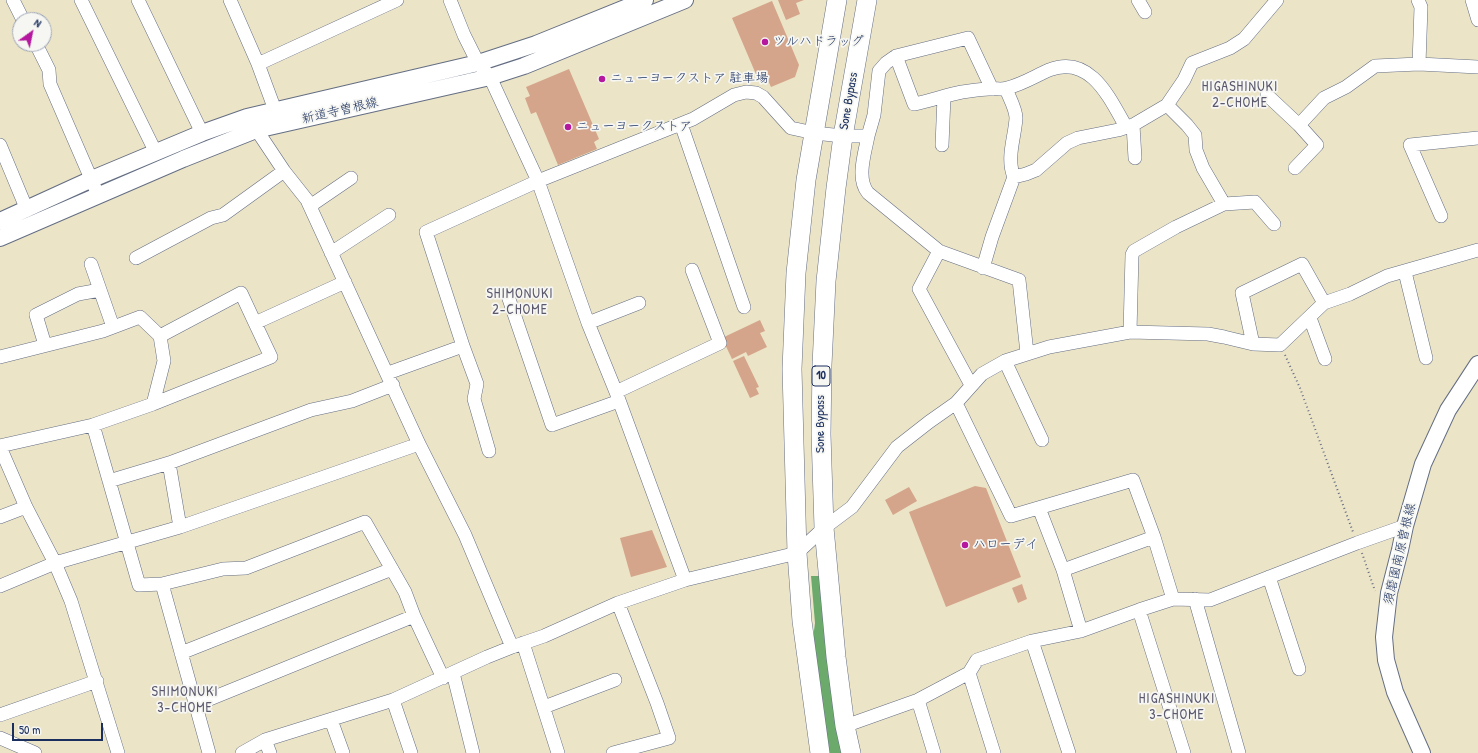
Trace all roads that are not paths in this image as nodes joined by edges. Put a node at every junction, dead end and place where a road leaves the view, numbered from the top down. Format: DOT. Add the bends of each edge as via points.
graph roads {
  1 [pos="13,0"];
  2 [pos="81,0"];
  3 [pos="138,0"];
  4 [pos="230,0"];
  5 [pos="397,0"];
  6 [pos="450,0"];
  7 [pos="645,0"];
  8 [pos="685,0"];
  9 [pos="837,0"];
  10 [pos="866,0"];
  11 [pos="1138,0"];
  12 [pos="1278,0"];
  13 [pos="1418,0"];
  14 [pos="1472,0"];
  15 [pos="19,12"];
  16 [pos="1145,12"];
  17 [pos="1478,20"];
  18 [pos="40,52"];
  19 [pos="896,56"];
  20 [pos="478,63"];
  21 [pos="258,64"];
  22 [pos="1419,64"];
  23 [pos="1478,67"];
  24 [pos="490,77"];
  25 [pos="992,89"];
  26 [pos="1006,89"];
  27 [pos="1267,95"];
  28 [pos="944,97"];
  29 [pos="1167,105"];
  30 [pos="275,110"];
  31 [pos="247,117"];
  32 [pos="681,124"];
  33 [pos="1299,125"];
  34 [pos="1130,126"];
  35 [pos="256,130"];
  36 [pos="202,133"];
  37 [pos="814,133"];
  38 [pos="842,136"];
  39 [pos="868,136"];
  40 [pos="1478,138"];
  41 [pos="0,145"];
  42 [pos="942,145"];
  43 [pos="156,153"];
  44 [pos="1135,158"];
  45 [pos="1295,168"];
  46 [pos="284,172"];
  47 [pos="1014,176"];
  48 [pos="351,178"];
  49 [pos="92,179"];
  50 [pos="538,181"];
  51 [pos="98,196"];
  52 [pos="1224,204"];
  53 [pos="310,206"];
  54 [pos="26,210"];
  55 [pos="389,215"];
  56 [pos="1441,216"];
  57 [pos="0,221"];
  58 [pos="1274,224"];
  59 [pos="0,238"];
  60 [pos="1478,250"];
  61 [pos="939,251"];
  62 [pos="331,253"];
  63 [pos="136,258"];
  64 [pos="91,264"];
  65 [pos="983,268"];
  66 [pos="692,270"];
  67 [pos="1405,272"];
  68 [pos="345,282"];
  69 [pos="100,290"];
  70 [pos="509,299"];
  71 [pos="639,303"];
  72 [pos="1324,303"];
  73 [pos="744,307"];
  74 [pos="1310,318"];
  75 [pos="255,323"];
  76 [pos="588,323"];
  77 [pos="113,327"];
  78 [pos="1130,332"];
  79 [pos="160,336"];
  80 [pos="1253,344"];
  81 [pos="45,345"];
  82 [pos="463,346"];
  83 [pos="1027,353"];
  84 [pos="0,357"];
  85 [pos="1426,358"];
  86 [pos="1325,359"];
  87 [pos="1005,361"];
  88 [pos="1478,364"];
  89 [pos="390,379"];
  90 [pos="971,385"];
  91 [pos="618,396"];
  92 [pos="956,403"];
  93 [pos="153,404"];
  94 [pos="92,425"];
  95 [pos="1042,440"];
  96 [pos="419,444"];
  97 [pos="0,447"];
  98 [pos="489,451"];
  99 [pos="169,463"];
  100 [pos="109,481"];
  101 [pos="26,507"];
  102 [pos="1039,508"];
  103 [pos="0,517"];
  104 [pos="1405,526"];
  105 [pos="180,527"];
  106 [pos="824,528"];
  107 [pos="1154,537"];
  108 [pos="127,542"];
  109 [pos="797,553"];
  110 [pos="56,563"];
  111 [pos="392,569"];
  112 [pos="1063,570"];
  113 [pos="1269,577"];
  114 [pos="685,580"];
  115 [pos="162,584"];
  116 [pos="0,586"];
  117 [pos="1173,599"];
  118 [pos="1195,599"];
  119 [pos="618,603"];
  120 [pos="1139,610"];
  121 [pos="414,616"];
  122 [pos="1081,631"];
  123 [pos="1032,641"];
  124 [pos="517,645"];
  125 [pos="181,653"];
  126 [pos="1299,669"];
  127 [pos="969,673"];
  128 [pos="448,676"];
  129 [pos="615,680"];
  130 [pos="97,682"];
  131 [pos="393,700"];
  132 [pos="918,700"];
  133 [pos="195,704"];
  134 [pos="544,707"];
  135 [pos="0,715"];
  136 [pos="331,720"];
  137 [pos="845,726"];
  138 [pos="0,738"];
  139 [pos="265,740"];
  140 [pos="35,753"];
  141 [pos="118,753"];
  142 [pos="209,753"];
  143 [pos="242,753"];
  144 [pos="270,753"];
  145 [pos="343,753"];
  146 [pos="411,753"];
  147 [pos="473,753"];
  148 [pos="558,753"];
  149 [pos="613,753"];
  150 [pos="820,753"];
  151 [pos="851,753"];
  152 [pos="934,753"];
  153 [pos="994,753"];
  154 [pos="1069,753"];
  155 [pos="1184,753"];
  156 [pos="1239,753"];
  157 [pos="1422,753"];
  1 -- 15 [label="street"];
  2 -- 43 [label="street"];
  3 -- 36 [label="street"];
  4 -- 21 [label="street"];
  5 -- 21 [label="street"];
  6 -- 20 [label="street"];
  7 -- 20 [label="main road, 新道寺曽根線" via="536,44"];
  8 -- 24 [label="main road, 新道寺曽根線" via="524,66"];
  9 -- 37 [label="highway, Sone Bypass"];
  10 -- 38 [label="highway, Sone Bypass / 10"];
  11 -- 16 [label="street"];
  12 -- 29 [label="street" via="1244,39 1230,48 1192,63"];
  13 -- 22 [label="street" via="1421,7"];
  14 -- 17 [label="street"];
  18 -- 49 [label="street" via="49,70 50,84"];
  19 -- 25 [label="street" via="968,38"];
  19 -- 28 [label="street" via="914,104"];
  19 -- 39 [label="street" via="880,71 874,115"];
  20 -- 24 [label="street"];
  20 -- 30 [label="main road, 新道寺曽根線"];
  21 -- 30 [label="street"];
  22 -- 23 [label="street"];
  22 -- 33 [label="street" via="1376,66 1346,87 1324,98"];
  24 -- 35 [label="main road, 新道寺曽根線"];
  24 -- 50 [label="street"];
  25 -- 26 [label="street"];
  25 -- 28 [label="street"];
  26 -- 34 [label="street" via="1049,70 1067,66 1081,69 1093,77"];
  26 -- 47 [label="street" via="1016,116 1011,153 1011,170"];
  27 -- 33 [label="street"];
  28 -- 42 [label="street"];
  29 -- 34 [label="street"];
  29 -- 52 [label="street" via="1195,135 1196,150 1203,168"];
  30 -- 31 [label="main road, 新道寺曽根線"];
  31 -- 35 [label="street"];
  31 -- 36 [label="main road"];
  32 -- 37 [label="street" via="693,120 734,95 746,92 763,97 791,128"];
  32 -- 50 [label="street"];
  32 -- 73 [label="street"];
  33 -- 45 [label="street" via="1317,145"];
  34 -- 44 [label="street"];
  34 -- 47 [label="street" via="1078,138 1067,143 1036,170"];
  35 -- 46 [label="street"];
  35 -- 51 [label="main road, 新道寺曽根線"];
  36 -- 43 [label="main road"];
  37 -- 38 [label="street"];
  37 -- 109 [label="highway, Sone Bypass" via="796,273 793,354"];
  38 -- 39 [label="street"];
  38 -- 106 [label="highway, Sone Bypass / 10" via="826,281 822,350"];
  39 -- 61 [label="street" via="861,175 863,187"];
  40 -- 56 [label="street" via="1410,144"];
  41 -- 54 [label="street"];
  43 -- 49 [label="main road"];
  46 -- 53 [label="street"];
  46 -- 63 [label="street" via="223,215 211,218"];
  47 -- 65 [label="street"];
  48 -- 53 [label="street"];
  49 -- 51 [label="street"];
  49 -- 54 [label="main road"];
  50 -- 76 [label="street"];
  50 -- 82 [label="street" via="426,232"];
  51 -- 59 [label="main road, 新道寺曽根線"];
  52 -- 58 [label="street" via="1255,202"];
  52 -- 78 [label="street" via="1134,251"];
  53 -- 62 [label="street"];
  54 -- 57 [label="main road"];
  55 -- 62 [label="street"];
  60 -- 67 [label="street"];
  61 -- 65 [label="street"];
  61 -- 90 [label="street" via="919,289"];
  62 -- 68 [label="street"];
  64 -- 69 [label="street"];
  65 -- 83 [label="street" via="1018,280"];
  66 -- 91 [label="street" via="720,343"];
  67 -- 72 [label="street" via="1387,276"];
  67 -- 85 [label="street"];
  68 -- 75 [label="street"];
  68 -- 89 [label="street"];
  69 -- 77 [label="street"];
  69 -- 81 [label="street" via="78,294 36,315"];
  70 -- 91 [label="street" via="552,425"];
  71 -- 76 [label="street"];
  72 -- 74 [label="street"];
  72 -- 80 [label="street" via="1302,264 1242,293"];
  74 -- 80 [label="street" via="1280,345"];
  74 -- 86 [label="street"];
  75 -- 79 [label="street" via="241,293"];
  75 -- 93 [label="street" via="271,357"];
  76 -- 91 [label="street"];
  77 -- 79 [label="street" via="140,317"];
  77 -- 81 [label="street"];
  78 -- 80 [label="street" via="1208,334"];
  78 -- 83 [label="street"];
  79 -- 93 [label="street" via="164,360"];
  81 -- 84 [label="street"];
  82 -- 89 [label="street"];
  82 -- 98 [label="street" via="477,384 474,399"];
  83 -- 87 [label="street"];
  87 -- 90 [label="street" via="982,374"];
  87 -- 95 [label="street"];
  88 -- 104 [label="main road, 須磨園南原曽根線" via="1448,410 1423,464"];
  89 -- 96 [label="street"];
  89 -- 99 [label="street" via="352,401 311,410"];
  90 -- 92 [label="street"];
  91 -- 114 [label="street"];
  92 -- 102 [label="street" via="1011,516"];
  92 -- 106 [label="street" via="897,447 852,507"];
  93 -- 94 [label="street"];
  94 -- 97 [label="street"];
  94 -- 100 [label="street"];
  96 -- 105 [label="street"];
  96 -- 124 [label="street"];
  97 -- 101 [label="street"];
  99 -- 100 [label="street"];
  99 -- 105 [label="street"];
  100 -- 108 [label="street"];
  101 -- 103 [label="street"];
  101 -- 110 [label="street"];
  102 -- 107 [label="street" via="1133,480"];
  102 -- 112 [label="street"];
  104 -- 113 [label="street"];
  104 -- 157 [label="main road, 須磨園南原曽根線" via="1389,593 1384,637 1385,652 1395,692"];
  105 -- 108 [label="street"];
  106 -- 109 [label="street"];
  106 -- 137 [label="highway, Sone Bypass / 10"];
  107 -- 112 [label="street"];
  107 -- 117 [label="street"];
  108 -- 110 [label="street"];
  108 -- 115 [label="street" via="139,585"];
  109 -- 114 [label="street"];
  109 -- 150 [label="highway, Sone Bypass" via="802,621"];
  110 -- 116 [label="street"];
  110 -- 130 [label="street"];
  111 -- 115 [label="street" via="365,522 246,568 223,569"];
  111 -- 121 [label="street" via="405,592"];
  111 -- 125 [label="street"];
  112 -- 122 [label="street"];
  113 -- 118 [label="street" via="1210,600"];
  113 -- 126 [label="street"];
  114 -- 119 [label="street"];
  115 -- 125 [label="street"];
  117 -- 118 [label="street"];
  117 -- 120 [label="street"];
  118 -- 156 [label="street"];
  119 -- 124 [label="street" via="544,636"];
  119 -- 149 [label="street" via="669,738"];
  120 -- 122 [label="street"];
  120 -- 155 [label="street"];
  121 -- 128 [label="street"];
  121 -- 133 [label="street"];
  122 -- 123 [label="street"];
  123 -- 127 [label="street" via="977,660"];
  123 -- 154 [label="street"];
  124 -- 128 [label="street"];
  124 -- 134 [label="street"];
  125 -- 133 [label="street"];
  127 -- 132 [label="street"];
  127 -- 153 [label="street"];
  128 -- 131 [label="street"];
  128 -- 147 [label="street"];
  129 -- 134 [label="street"];
  130 -- 135 [label="street"];
  130 -- 141 [label="street"];
  131 -- 136 [label="street"];
  131 -- 146 [label="street"];
  132 -- 137 [label="street"];
  132 -- 152 [label="street"];
  133 -- 142 [label="street"];
  134 -- 148 [label="street"];
  136 -- 139 [label="street"];
  136 -- 145 [label="street"];
  137 -- 151 [label="highway, Sone Bypass / 10"];
  138 -- 140 [label="street"];
  139 -- 143 [label="street"];
  139 -- 144 [label="street"];
}
